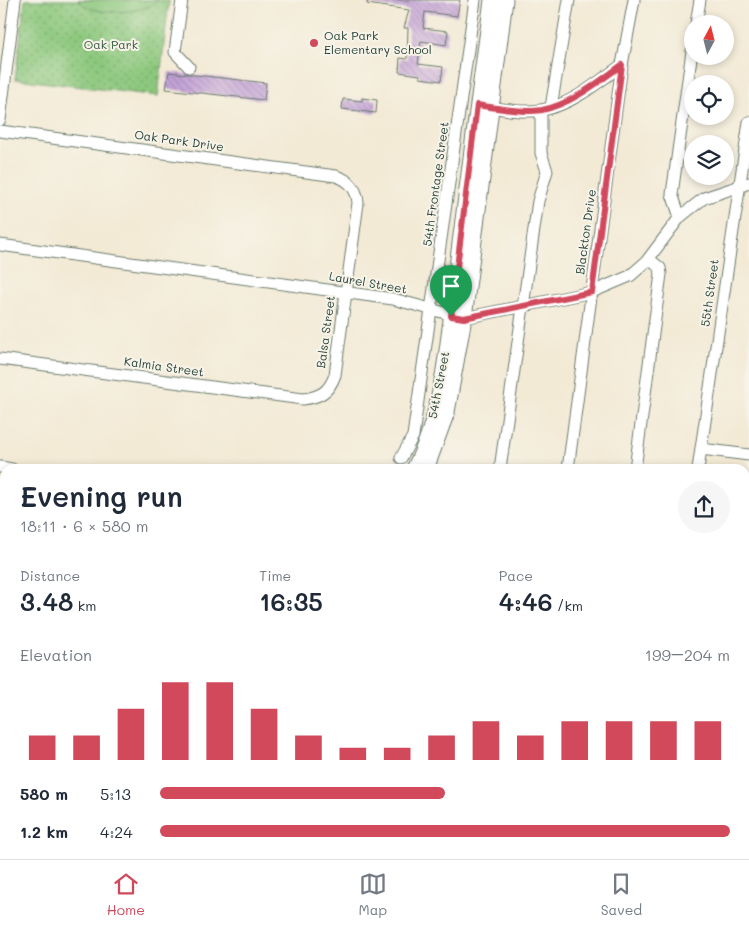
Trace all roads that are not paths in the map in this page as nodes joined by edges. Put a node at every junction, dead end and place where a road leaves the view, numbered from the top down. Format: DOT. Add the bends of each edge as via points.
graph roads {
  1 [pos="15,0"];
  2 [pos="182,0"];
  3 [pos="475,0"];
  4 [pos="492,0"];
  5 [pos="504,0"];
  6 [pos="568,0"];
  7 [pos="634,0"];
  8 [pos="700,0"];
  9 [pos="698,15"];
  10 [pos="622,65"];
  11 [pos="690,65"];
  12 [pos="189,67"];
  13 [pos="484,106"];
  14 [pos="546,109"];
  15 [pos="0,120"];
  16 [pos="749,122"];
  17 [pos="0,131"];
  18 [pos="744,184"];
  19 [pos="351,185"];
  20 [pos="680,217"];
  21 [pos="0,245"];
  22 [pos="648,259"];
  23 [pos="346,291"];
  24 [pos="592,292"];
  25 [pos="524,307"];
  26 [pos="432,311"];
  27 [pos="458,317"];
  28 [pos="0,359"];
  29 [pos="324,393"];
  30 [pos="702,449"];
  31 [pos="749,455"];
  32 [pos="401,458"];
  33 [pos="416,464"];
  34 [pos="428,464"];
  35 [pos="501,464"];
  36 [pos="569,464"];
  37 [pos="636,464"];
  38 [pos="699,464"];
  1 -- 15 [label="street"];
  2 -- 12 [label="street" via="175,52"];
  3 -- 26 [label="street, 54th Frontage Street"];
  4 -- 13 [label="main road, 54th Street"];
  5 -- 13 [label="main road, 54th Street"];
  6 -- 14 [label="street"];
  7 -- 10 [label="street, Blackton Drive"];
  8 -- 9 [label="street"];
  10 -- 14 [label="street" via="581,94"];
  10 -- 24 [label="street, Blackton Drive"];
  11 -- 20 [label="street" via="672,194"];
  13 -- 14 [label="street"];
  13 -- 27 [label="main road, 54th Street"];
  14 -- 25 [label="street" via="542,153 547,171 538,201"];
  16 -- 18 [label="street, 55th Street"];
  17 -- 19 [label="street, Oak Park Drive" via="328,175 342,178"];
  18 -- 20 [label="street, Laurel Street" via="704,198"];
  18 -- 30 [label="street, 55th Street"];
  19 -- 23 [label="street, Balsa Street" via="358,204"];
  20 -- 22 [label="street, Laurel Street"];
  21 -- 23 [label="street, Laurel Street"];
  22 -- 24 [label="street, Laurel Street" via="630,276"];
  22 -- 37 [label="street" via="660,268 661,274"];
  23 -- 26 [label="street, Laurel Street" via="393,299"];
  23 -- 29 [label="street, Balsa Street" via="335,375"];
  24 -- 25 [label="street, Laurel Street"];
  24 -- 36 [label="street, Blackton Drive"];
  25 -- 27 [label="street, Laurel Street"];
  25 -- 35 [label="street"];
  26 -- 27 [label="street, Laurel Street"];
  26 -- 32 [label="street, 54th Frontage Street" via="413,436"];
  27 -- 33 [label="main road, 54th Street" via="436,408"];
  27 -- 34 [label="main road, 54th Street" via="447,412"];
  28 -- 29 [label="street, Kalmia Street" via="303,399"];
  30 -- 31 [label="street"];
  30 -- 38 [label="street, 55th Street"];
}
